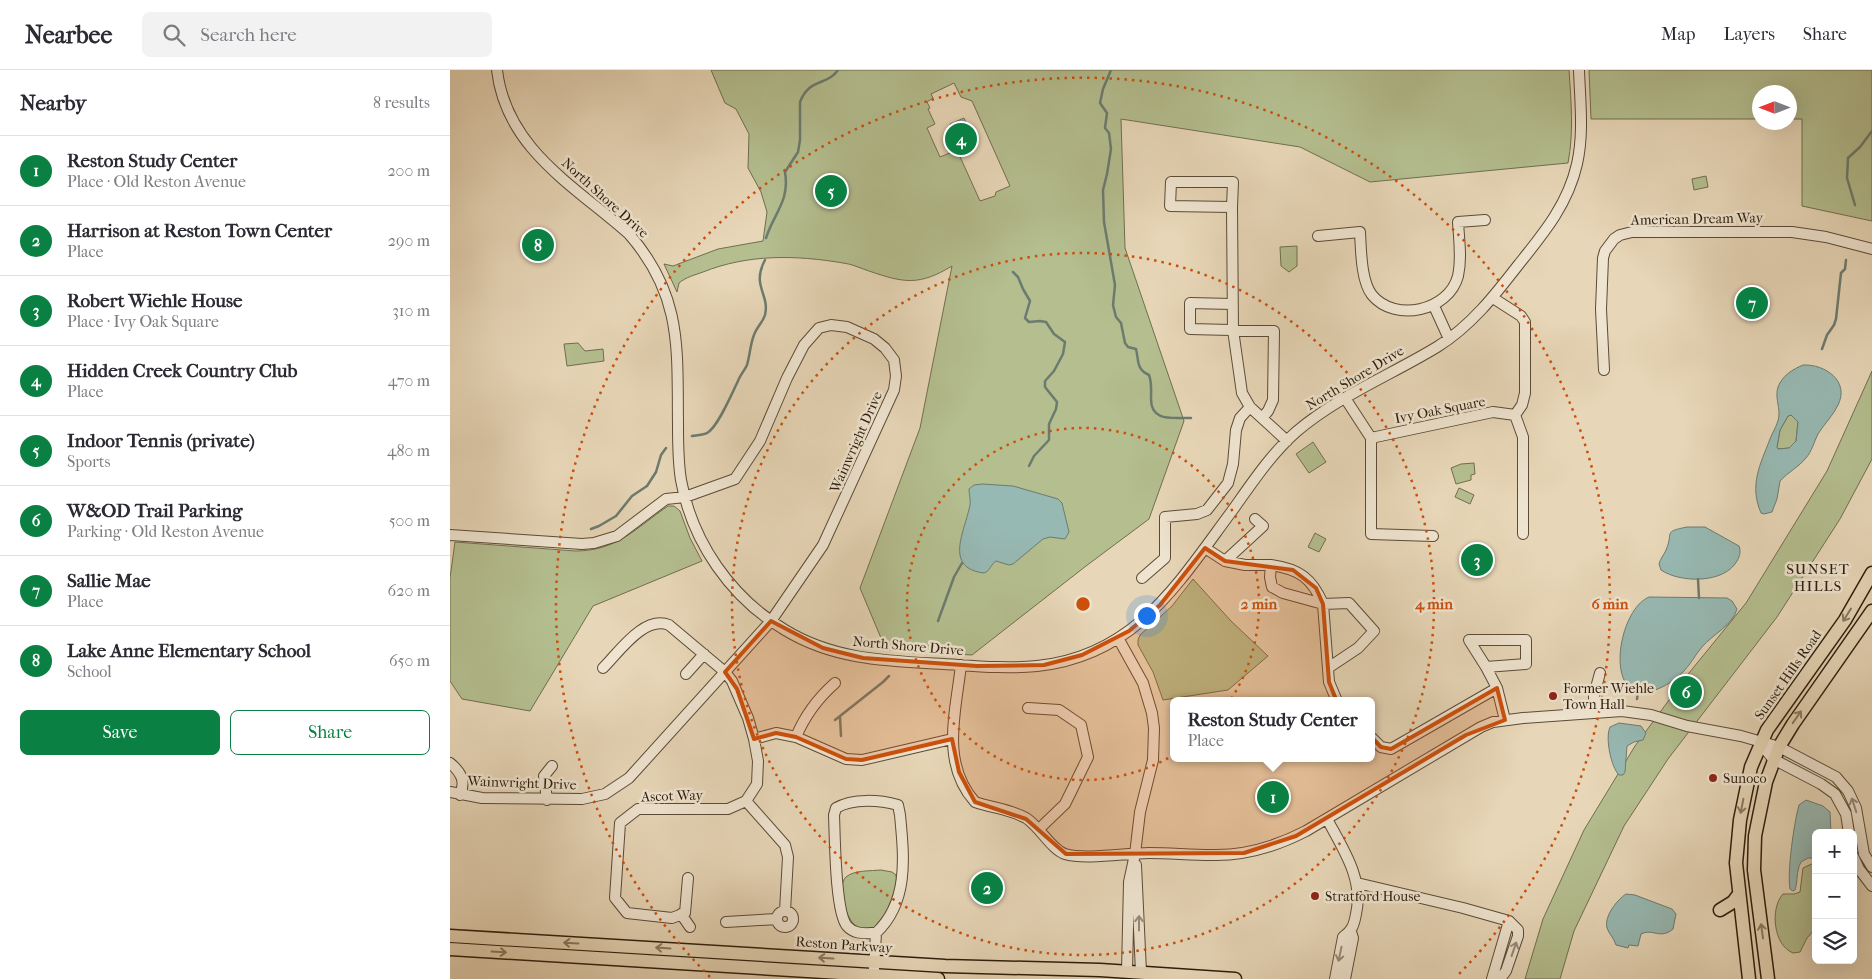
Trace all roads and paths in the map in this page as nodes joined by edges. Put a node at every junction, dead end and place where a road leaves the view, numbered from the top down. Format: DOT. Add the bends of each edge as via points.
graph roads {
  1 [pos="497,70"];
  2 [pos="1579,70"];
  3 [pos="1232,207"];
  4 [pos="1485,220"];
  5 [pos="1318,236"];
  6 [pos="1854,246"];
  7 [pos="1872,249"];
  8 [pos="1872,258"];
  9 [pos="1493,298"];
  10 [pos="1232,304"];
  11 [pos="1434,306"];
  12 [pos="1233,330"];
  13 [pos="1449,339"];
  14 [pos="1604,370"];
  15 [pos="1345,398"];
  16 [pos="1250,407"];
  17 [pos="1515,415"];
  18 [pos="1262,418"];
  19 [pos="1371,438"];
  20 [pos="1287,441"];
  21 [pos="685,497"];
  22 [pos="1255,519"];
  23 [pos="1523,534"];
  24 [pos="450,535"];
  25 [pos="1433,536"];
  26 [pos="1205,548"];
  27 [pos="1225,561"];
  28 [pos="1271,565"];
  29 [pos="1872,574"];
  30 [pos="1142,578"];
  31 [pos="1323,604"];
  32 [pos="1872,611"];
  33 [pos="771,621"];
  34 [pos="1118,638"];
  35 [pos="704,654"];
  36 [pos="961,665"];
  37 [pos="1486,666"];
  38 [pos="603,668"];
  39 [pos="1328,668"];
  40 [pos="725,672"];
  41 [pos="1600,673"];
  42 [pos="686,674"];
  43 [pos="835,684"];
  44 [pos="1497,688"];
  45 [pos="1335,697"];
  46 [pos="1028,708"];
  47 [pos="1594,712"];
  48 [pos="1505,720"];
  49 [pos="796,737"];
  50 [pos="754,739"];
  51 [pos="952,739"];
  52 [pos="1375,741"];
  53 [pos="1760,743"];
  54 [pos="1779,747"];
  55 [pos="1774,759"];
  56 [pos="450,763"];
  57 [pos="552,766"];
  58 [pos="455,794"];
  59 [pos="547,800"];
  60 [pos="746,801"];
  61 [pos="1327,818"];
  62 [pos="1039,829"];
  63 [pos="1848,829"];
  64 [pos="1135,854"];
  65 [pos="1857,865"];
  66 [pos="1872,868"];
  67 [pos="688,878"];
  68 [pos="1357,883"];
  69 [pos="1872,886"];
  70 [pos="1739,894"];
  71 [pos="682,914"];
  72 [pos="1741,920"];
  73 [pos="1509,921"];
  74 [pos="726,922"];
  75 [pos="690,927"];
  76 [pos="1351,932"];
  77 [pos="876,934"];
  78 [pos="450,936"];
  79 [pos="450,949"];
  80 [pos="874,962"];
  81 [pos="1127,975"];
  82 [pos="1141,975"];
  83 [pos="873,977"];
  84 [pos="938,979"];
  85 [pos="1235,979"];
  86 [pos="1335,979"];
  87 [pos="1345,979"];
  88 [pos="1492,979"];
  89 [pos="1500,979"];
  90 [pos="1748,979"];
  91 [pos="1768,979"];
  1 -- 21 [label="street, North Shore Drive" via="506,108 522,137 547,165 629,234 660,278 676,332 679,454"];
  2 -- 9 [label="street, North Shore Drive" via="1581,141 1569,190 1549,227"];
  3 -- 3 [label="street" via="1170,206 1171,182 1233,182"];
  3 -- 10 [label="street"];
  4 -- 11 [label="street" via="1458,222 1458,276 1451,291"];
  5 -- 11 [label="street" via="1360,232 1364,273 1371,294 1383,306 1399,311"];
  6 -- 7 [label="street"];
  6 -- 8 [label="street"];
  6 -- 14 [label="street, American Dream Way" via="1792,232 1632,232 1620,235 1609,244 1603,258"];
  9 -- 13 [label="street, North Shore Drive"];
  9 -- 17 [label="street" via="1525,322 1525,393"];
  10 -- 12 [label="street"];
  10 -- 12 [label="street" via="1190,303 1190,328"];
  11 -- 13 [label="street"];
  12 -- 16 [label="street" via="1242,393"];
  12 -- 18 [label="street" via="1274,330 1273,400"];
  13 -- 15 [label="street, North Shore Drive"];
  15 -- 19 [label="street"];
  15 -- 20 [label="street, North Shore Drive" via="1312,419"];
  16 -- 18 [label="street"];
  16 -- 30 [label="street" via="1240,418 1236,430 1228,483 1207,510 1165,517 1164,558"];
  17 -- 19 [label="street, Ivy Oak Square" via="1493,412"];
  17 -- 23 [label="street" via="1523,437"];
  18 -- 20 [label="street"];
  19 -- 25 [label="street" via="1371,534"];
  20 -- 26 [label="street, North Shore Drive" via="1269,460"];
  21 -- 24 [label="street, Wainwright Drive" via="666,499 622,532 594,543"];
  21 -- 33 [label="street, North Shore Drive" via="698,534 717,566 747,601"];
  21 -- 33 [label="street, Wainwright Drive" via="734,478 760,441 804,345 819,328 831,325 863,333 885,348 894,360 894,390 847,496 823,545"];
  22 -- 27 [label="street" via="1262,526"];
  26 -- 27 [label="street"];
  26 -- 34 [label="street, North Shore Drive" via="1160,605"];
  27 -- 28 [label="street" via="1245,566"];
  28 -- 31 [label="street" via="1288,568 1304,576 1316,588"];
  28 -- 31 [label="street" via="1272,587"];
  29 -- 53 [label="main road, Sunset Hills Road, one-way" via="1845,620 1788,698"];
  31 -- 39 [label="street"];
  31 -- 39 [label="street" via="1349,603 1374,631 1358,648"];
  54 -- 32 [label="main road, one-way"];
  33 -- 36 [label="street, North Shore Drive" via="805,641 842,654 882,661"];
  33 -- 40 [label="street, Wainwright Drive"];
  34 -- 36 [label="street, North Shore Drive" via="1082,655 1044,665"];
  34 -- 64 [label="street" via="1143,684 1154,728 1153,760 1140,812"];
  35 -- 38 [label="street" via="669,625 658,622 640,630"];
  35 -- 40 [label="street"];
  35 -- 42 [label="street"];
  36 -- 51 [label="street"];
  37 -- 37 [label="street" via="1526,664 1526,640 1470,640"];
  37 -- 44 [label="street"];
  39 -- 45 [label="street"];
  40 -- 50 [label="street" via="737,689"];
  40 -- 59 [label="street, Wainwright Drive" via="629,778 616,788 594,797"];
  41 -- 47 [label="street" via="1594,695"];
  43 -- 49 [label="street" via="818,698"];
  44 -- 48 [label="street"];
  44 -- 52 [label="street" via="1392,749 1381,747"];
  46 -- 62 [label="street" via="1059,710 1081,725 1088,757 1065,804"];
  47 -- 48 [label="street"];
  47 -- 53 [label="street" via="1651,714"];
  48 -- 61 [label="street" via="1466,735"];
  49 -- 50 [label="street" via="776,733"];
  49 -- 51 [label="street" via="846,759 862,760"];
  50 -- 60 [label="street" via="757,780"];
  51 -- 62 [label="street" via="959,772 975,802 1012,812"];
  53 -- 54 [label="street"];
  53 -- 55 [label="street"];
  53 -- 70 [label="main road, Sunset Hills Road, one-way" via="1751,767 1740,820 1736,863"];
  54 -- 55 [label="main road"];
  66 -- 54 [label="street, one-way" via="1862,848 1856,808 1848,790 1836,777"];
  55 -- 63 [label="street" via="1835,794 1846,814"];
  91 -- 55 [label="main road, one-way" via="1755,885 1754,853 1761,801"];
  56 -- 58 [label="street" via="462,778 462,790"];
  57 -- 59 [label="street" via="544,776"];
  58 -- 59 [label="street, Wainwright Drive"];
  60 -- 71 [label="street, Ascot Way" via="728,808 638,809 620,823 615,898 627,913 672,918"];
  60 -- 74 [label="street" via="785,845 788,857 785,911 793,919 790,926 781,926 777,919"];
  61 -- 64 [label="street" via="1280,843 1244,853 1212,856"];
  61 -- 68 [label="street"];
  62 -- 64 [label="street" via="1066,854"];
  64 -- 81 [label="street" via="1129,882"];
  82 -- 64 [label="street, one-way"];
  65 -- 69 [label="street"];
  67 -- 71 [label="street" via="685,913"];
  68 -- 73 [label="street"];
  68 -- 76 [label="street" via="1358,907"];
  70 -- 72 [label="main road, Sunset Hills Road"];
  70 -- 72 [label="main road" via="1720,910"];
  71 -- 75 [label="street"];
  72 -- 90 [label="main road, Sunset Hills Road"];
  73 -- 88 [label="street"];
  89 -- 73 [label="street, one-way" via="1518,936 1518,930"];
  76 -- 86 [label="street, one-way" via="1343,937"];
  76 -- 87 [label="street" via="1353,938"];
  77 -- 77 [label="street" via="887,923 897,904 902,883 902,830 898,805 885,801 844,803 836,808 834,815 838,900 846,925 856,933"];
  77 -- 80 [label="street"];
  80 -- 78 [label="main road, Reston Parkway, one-way"];
  79 -- 83 [label="main road, Reston Parkway, one-way"];
  80 -- 81 [label="main road, Reston Parkway"];
  80 -- 83 [label="street"];
  81 -- 82 [label="main road, Reston Parkway"];
  82 -- 85 [label="main road, Reston Parkway"];
  83 -- 84 [label="main road, Reston Parkway"];
}
